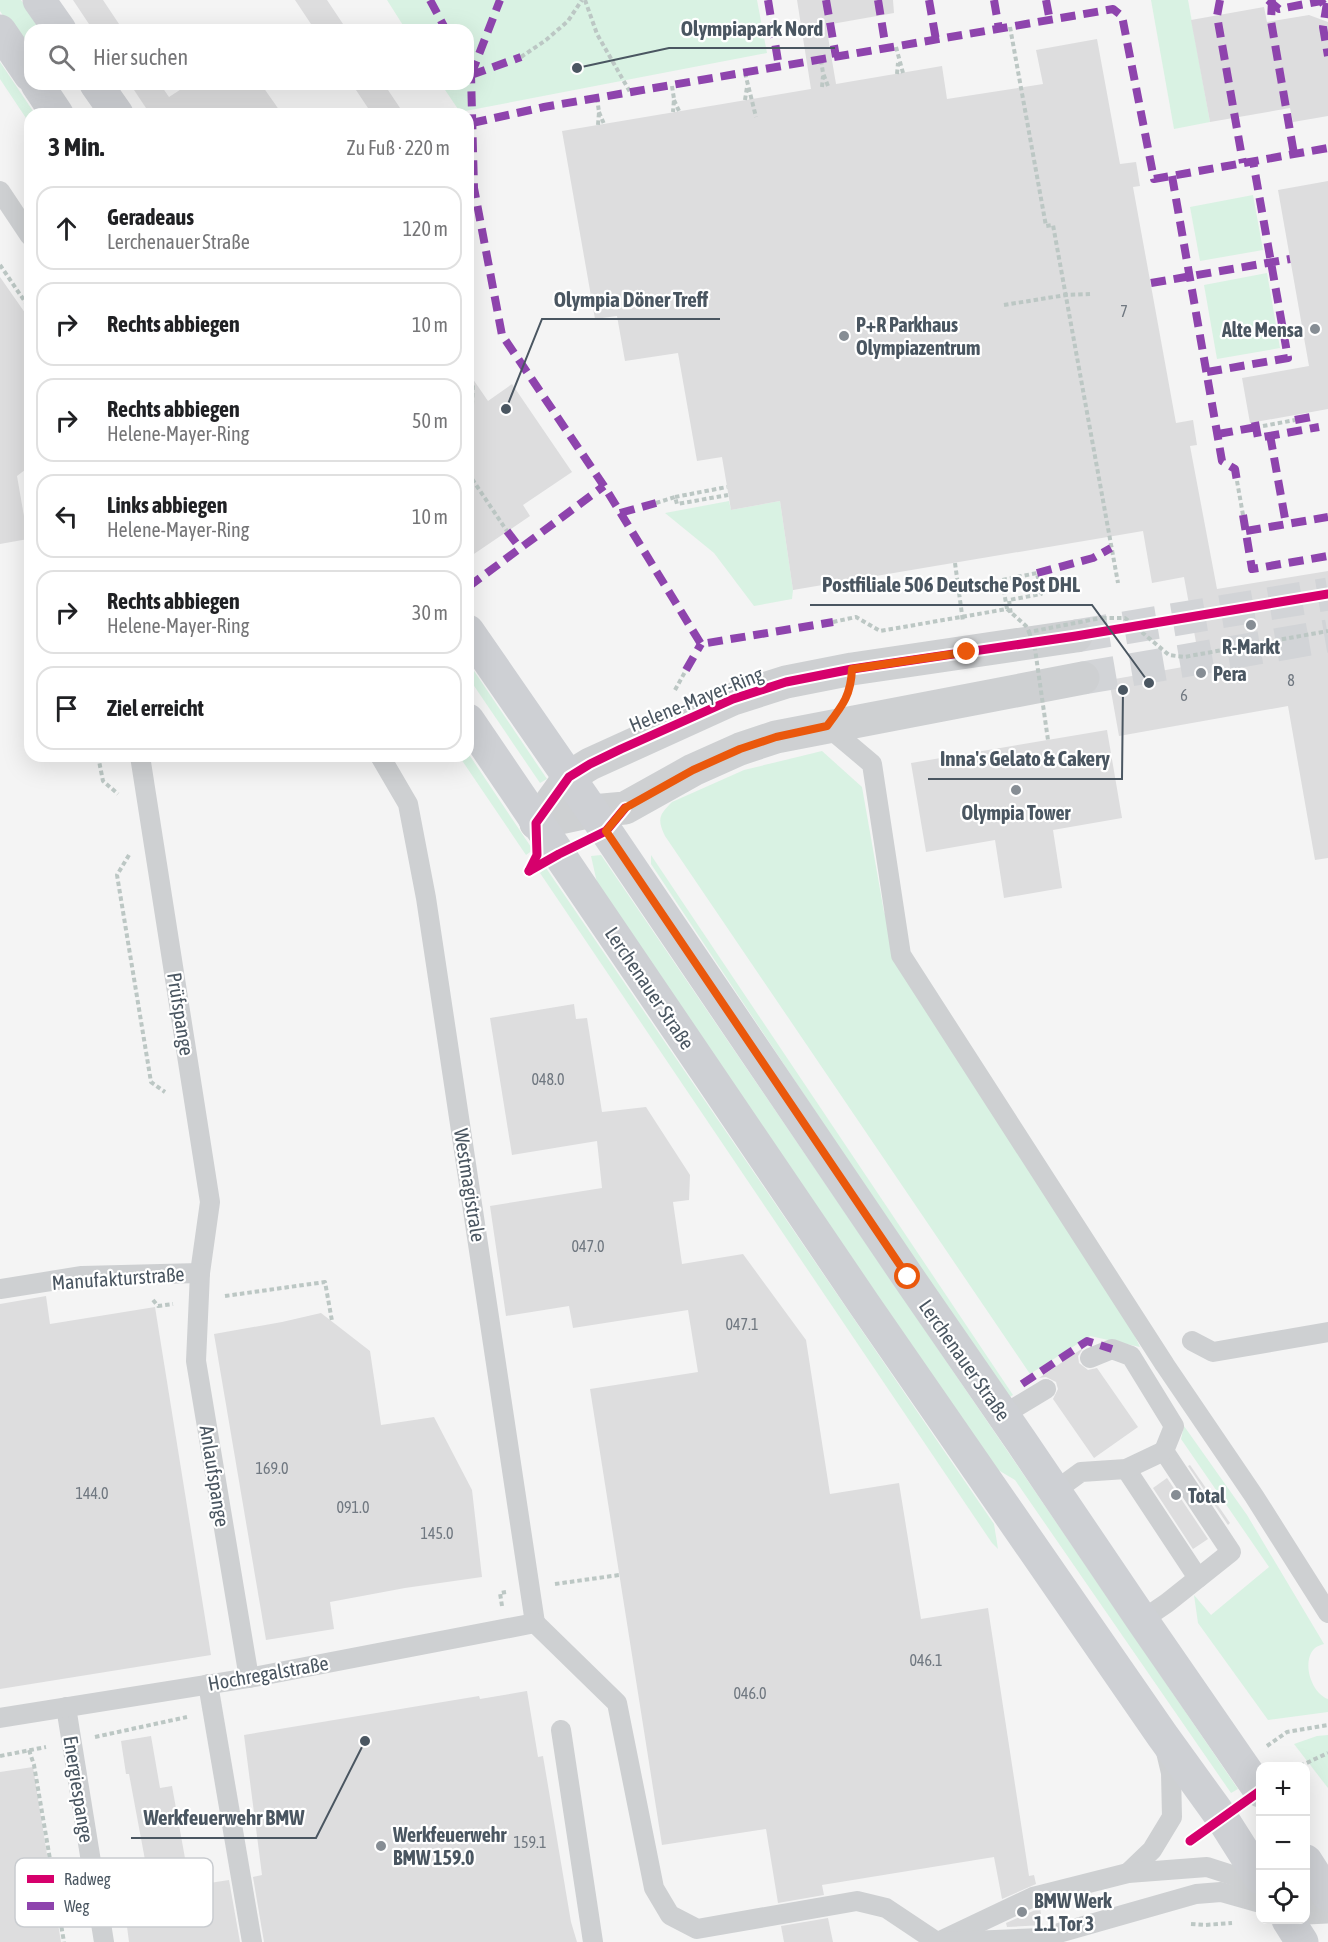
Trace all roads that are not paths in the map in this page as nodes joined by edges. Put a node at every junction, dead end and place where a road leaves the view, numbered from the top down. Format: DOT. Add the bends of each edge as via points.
graph roads {
  1 [pos="39,0"];
  2 [pos="56,24"];
  3 [pos="0,31"];
  4 [pos="24,66"];
  5 [pos="41,90"];
  6 [pos="100,90"];
  7 [pos="53,108"];
  8 [pos="113,108"];
  9 [pos="0,192"];
  10 [pos="24,227"];
  11 [pos="1088,627"];
  12 [pos="474,640"];
  13 [pos="852,669"];
  14 [pos="1083,678"];
  15 [pos="827,726"];
  16 [pos="474,729"];
  17 [pos="141,762"];
  18 [pos="384,762"];
  19 [pos="569,777"];
  20 [pos="592,811"];
  21 [pos="536,823"];
  22 [pos="200,1273"];
  23 [pos="0,1289"];
  24 [pos="1328,1332"];
  25 [pos="1192,1341"];
  26 [pos="1090,1358"];
  27 [pos="1046,1389"];
  28 [pos="1003,1415"];
  29 [pos="1164,1451"];
  30 [pos="1126,1469"];
  31 [pos="1055,1491"];
  32 [pos="1198,1578"];
  33 [pos="1328,1613"];
  34 [pos="1142,1620"];
  35 [pos="535,1623"];
  36 [pos="249,1678"];
  37 [pos="208,1684"];
  38 [pos="66,1707"];
  39 [pos="0,1718"];
  40 [pos="561,1730"];
  41 [pos="1162,1735"];
  42 [pos="1256,1785"];
  43 [pos="90,1858"];
  44 [pos="1256,1872"];
  45 [pos="1128,1873"];
  46 [pos="1256,1883"];
  47 [pos="1256,1902"];
  48 [pos="1328,1907"];
  49 [pos="1310,1908"];
  50 [pos="1291,1924"];
  51 [pos="102,1927"];
  52 [pos="104,1942"];
  53 [pos="252,1942"];
  54 [pos="593,1942"];
  55 [pos="937,1942"];
  56 [pos="944,1942"];
  57 [pos="1302,1942"];
  1 -- 2 [label="main road"];
  3 -- 4 [label="main road"];
  5 -- 7 [label="main road"];
  6 -- 8 [label="main road"];
  9 -- 10 [label="lane"];
  11 -- 13 [label="street, Helene-Mayer-Ring" via="967,652"];
  12 -- 19 [label="main road, Lerchenauer Straße"];
  13 -- 15 [label="street" via="846,701"];
  13 -- 19 [label="street, Helene-Mayer-Ring" via="786,682 733,699"];
  14 -- 15 [label="street"];
  15 -- 20 [label="street" via="740,749 625,808"];
  15 -- 33 [label="lane" via="872,764 901,955"];
  16 -- 21 [label="main road, Lerchenauer Straße"];
  17 -- 22 [label="lane, Prüfspange" via="210,1202"];
  18 -- 35 [label="lane, Westmagistrale" via="408,804 426,898"];
  19 -- 20 [label="main road, Lerchenauer Straße"];
  19 -- 21 [label="street, Helene-Mayer-Ring"];
  20 -- 21 [label="street"];
  20 -- 28 [label="main road, Lerchenauer Straße"];
  21 -- 41 [label="main road, Lerchenauer Straße"];
  22 -- 23 [label="lane, Manufakturstraße" via="82,1276"];
  22 -- 36 [label="lane, Anlaufspange" via="196,1361"];
  24 -- 25 [label="lane" via="1213,1352"];
  26 -- 29 [label="lane" via="1112,1349 1131,1356 1174,1426"];
  27 -- 28 [label="lane"];
  28 -- 31 [label="main road, Lerchenauer Straße"];
  29 -- 30 [label="lane"];
  29 -- 32 [label="lane" via="1231,1552"];
  30 -- 31 [label="lane" via="1081,1472"];
  30 -- 32 [label="lane"];
  31 -- 34 [label="main road, Lerchenauer Straße"];
  32 -- 34 [label="lane"];
  34 -- 42 [label="main road, Lerchenauer Straße"];
  35 -- 36 [label="lane, Hochregalstraße"];
  35 -- 55 [label="lane" via="616,1703 654,1888 670,1915 697,1929 857,1901 886,1908"];
  36 -- 37 [label="lane, Hochregalstraße"];
  37 -- 38 [label="lane, Hochregalstraße"];
  37 -- 53 [label="lane"];
  38 -- 39 [label="lane, Hochregalstraße"];
  38 -- 43 [label="lane, Energiespange"];
  40 -- 54 [label="lane"];
  41 -- 44 [label="main road, Lerchenauer Straße"];
  41 -- 45 [label="lane" via="1171,1773 1172,1817 1152,1850"];
  45 -- 46 [label="lane" via="1207,1867"];
  45 -- 55 [label="lane" via="1034,1897"];
  47 -- 56 [label="lane" via="1221,1892 1196,1894 1041,1938"];
  48 -- 49 [label="street"];
  50 -- 57 [label="main road"];
  51 -- 52 [label="lane, Energiespange"];
}
